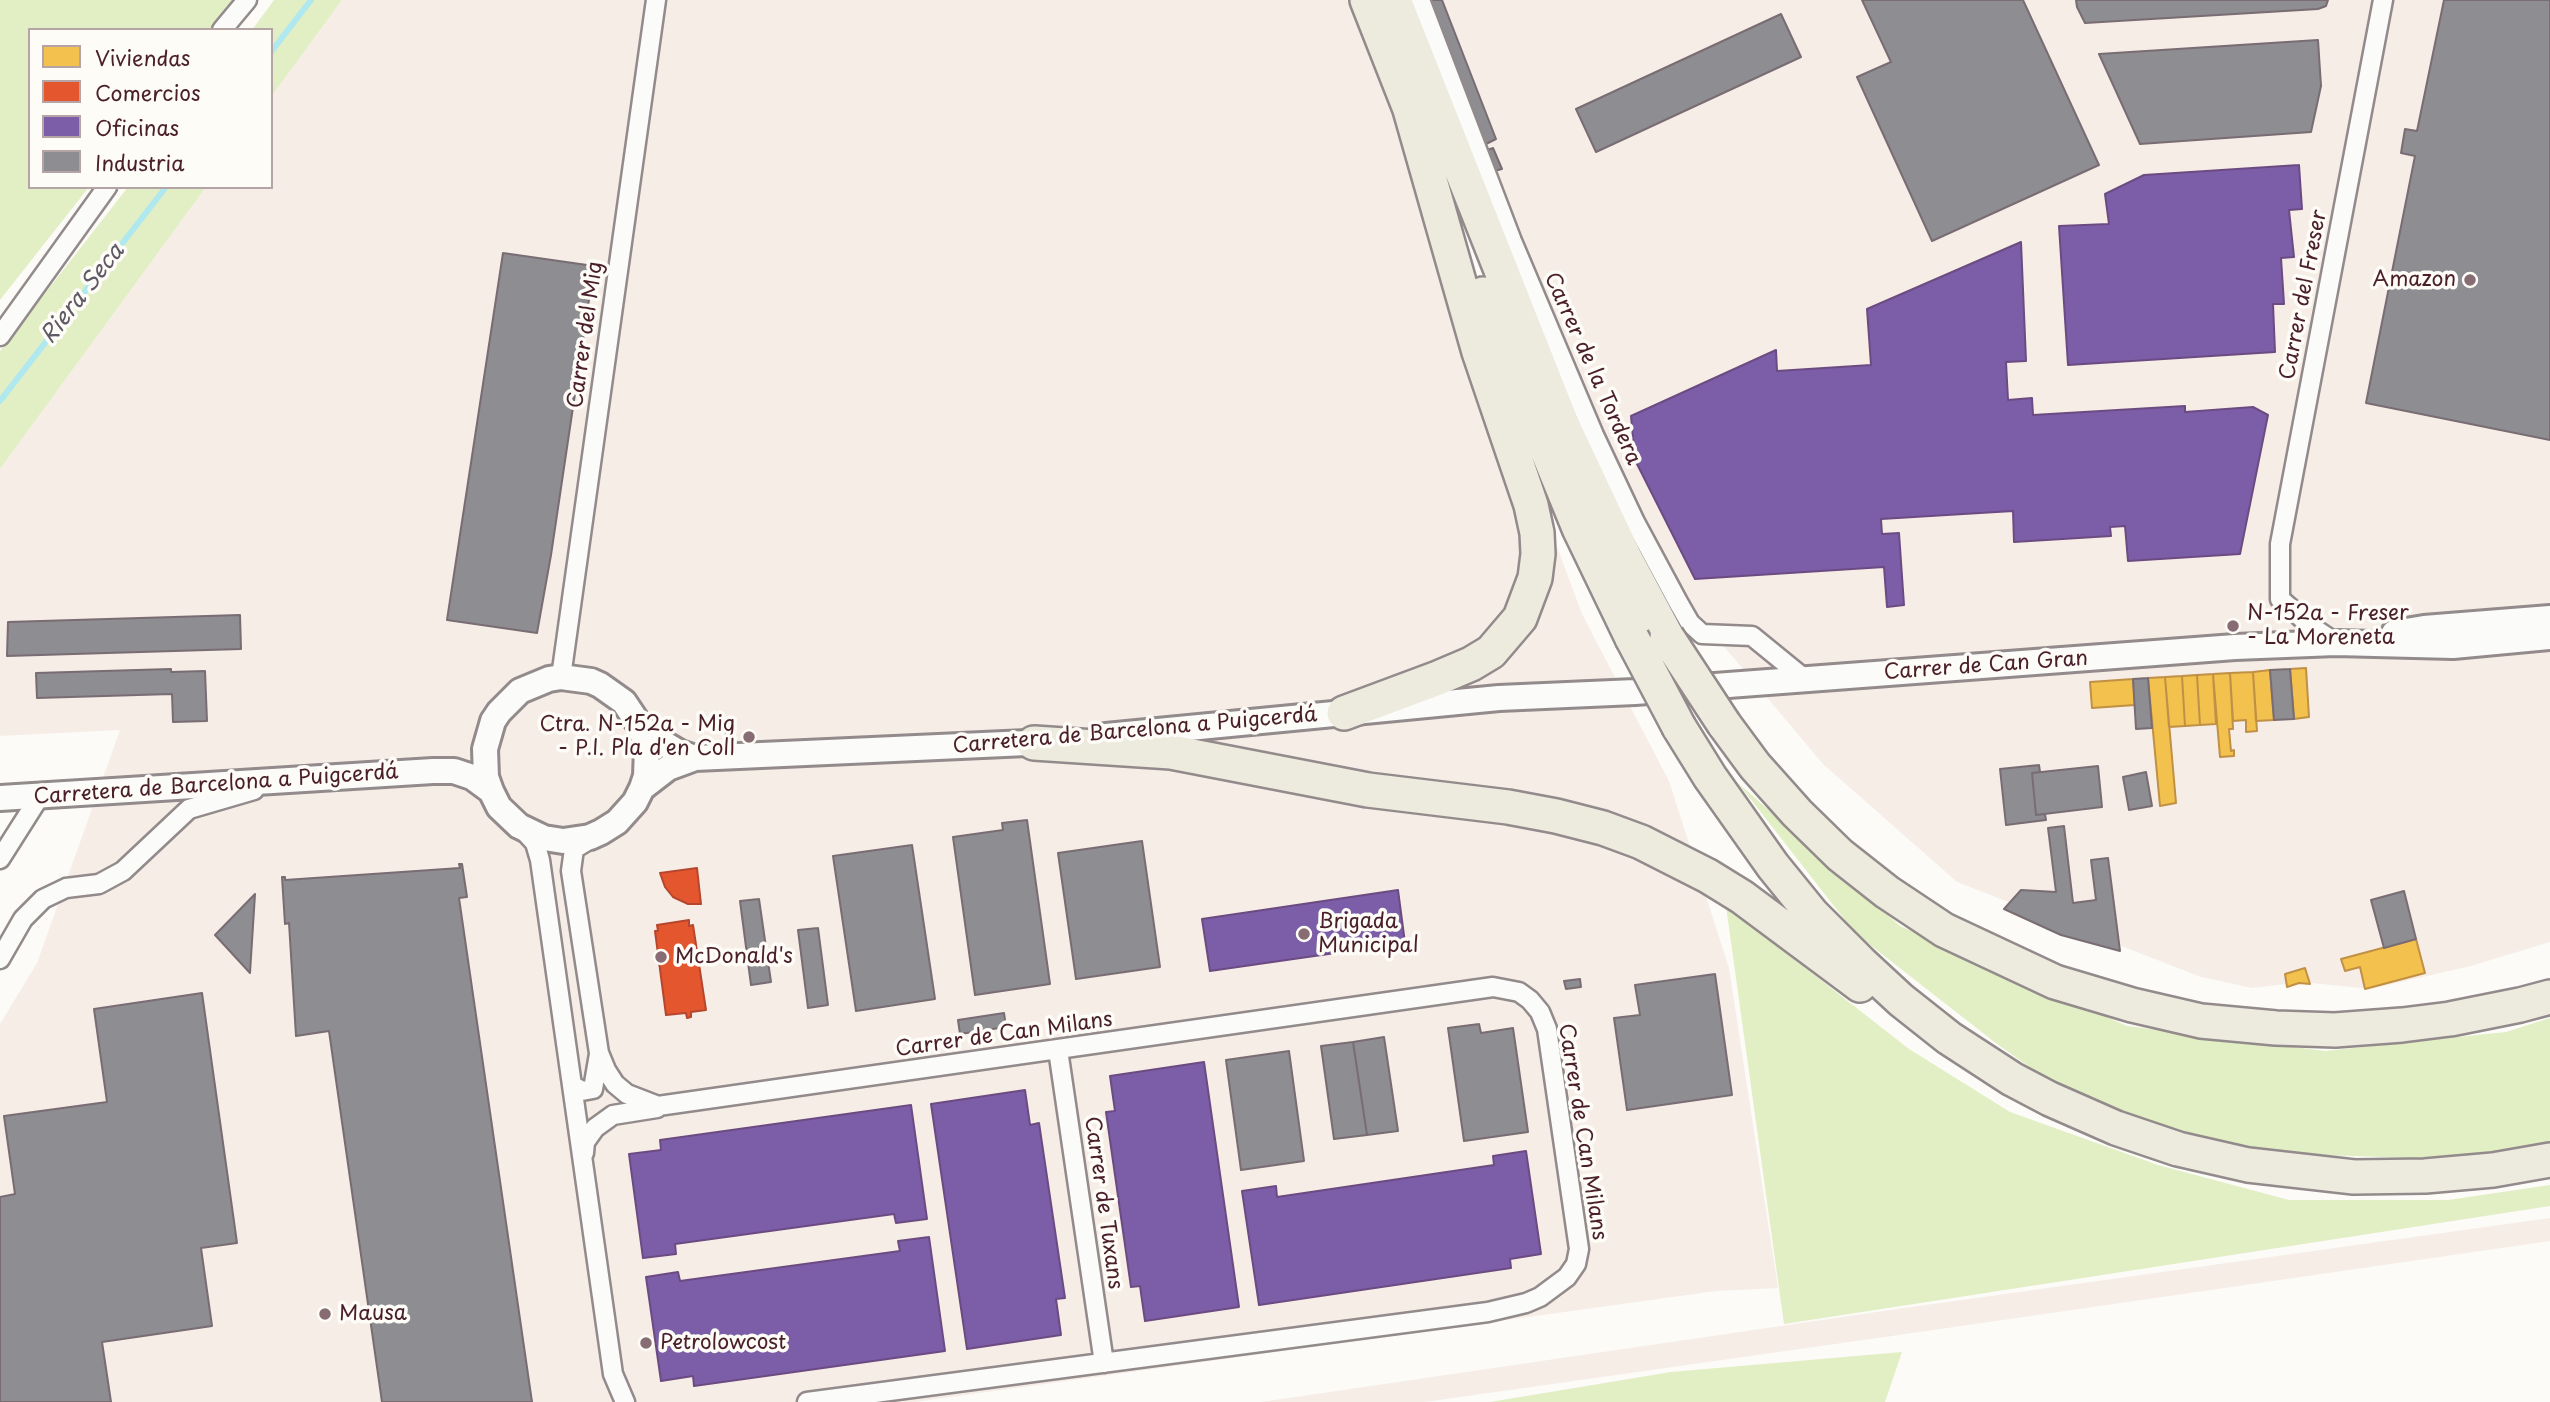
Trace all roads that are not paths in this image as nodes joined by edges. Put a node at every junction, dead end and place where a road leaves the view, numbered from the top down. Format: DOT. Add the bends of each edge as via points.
graph roads {
  1 [pos="247,0"];
  2 [pos="656,0"];
  3 [pos="1367,0"];
  4 [pos="1394,0"];
  5 [pos="1420,0"];
  6 [pos="2383,0"];
  7 [pos="224,28"];
  8 [pos="1409,106"];
  9 [pos="106,189"];
  10 [pos="0,336"];
  11 [pos="2550,618"];
  12 [pos="2550,637"];
  13 [pos="2336,643"];
  14 [pos="561,677"];
  15 [pos="1806,680"];
  16 [pos="1635,692"];
  17 [pos="1344,713"];
  18 [pos="640,726"];
  19 [pos="487,736"];
  20 [pos="1034,743"];
  21 [pos="695,758"];
  22 [pos="433,771"];
  23 [pos="286,781"];
  24 [pos="642,788"];
  25 [pos="491,791"];
  26 [pos="40,796"];
  27 [pos="0,798"];
  28 [pos="519,826"];
  29 [pos="601,832"];
  30 [pos="0,859"];
  31 [pos="0,959"];
  32 [pos="2550,997"];
  33 [pos="1058,1050"];
  34 [pos="599,1053"];
  35 [pos="1981,1060"];
  36 [pos="572,1084"];
  37 [pos="677,1104"];
  38 [pos="583,1160"];
  39 [pos="2550,1160"];
  40 [pos="1104,1363"];
  41 [pos="625,1402"];
  42 [pos="807,1402"];
  1 -- 7 [label="street"];
  2 -- 14 [label="street, Carrer del Mig"];
  3 -- 8 [label="highway"];
  4 -- 32 [label="highway, bridge" via="1562,424 1625,558 1667,637 1724,724 1755,766 1840,855 1944,930 2055,982 2201,1021 2335,1030 2451,1019"];
  5 -- 15 [label="street, Carrer de la Tordera" via="1512,241 1589,423 1635,522 1690,623 1702,634 1752,636"];
  6 -- 13 [label="street, Carrer del Freser" via="2280,544 2280,599"];
  8 -- 17 [label="highway" via="1479,352 1531,505 1538,554 1535,578 1520,618 1491,652 1438,678"];
  8 -- 35 [label="highway, bridge" via="1579,528 1679,727 1743,824 1812,914 1901,1000"];
  9 -- 10 [label="street"];
  11 -- 13 [label="main road, Carrer de Can Gran" via="2424,628"];
  12 -- 13 [label="main road, Carrer de Can Gran" via="2453,646"];
  13 -- 15 [label="main road, Carrer de Can Gran"];
  14 -- 18 [label="main road" via="600,685 624,702"];
  14 -- 19 [label="main road" via="520,691 499,712"];
  15 -- 16 [label="main road, Carrer de Can Gran"];
  16 -- 17 [label="main road, Carretera de Barcelona a Puigcerdá" via="1499,698"];
  17 -- 20 [label="main road, Carretera de Barcelona a Puigcerdá"];
  18 -- 21 [label="main road" via="667,747"];
  18 -- 24 [label="main road" via="647,748"];
  19 -- 22 [label="main road, Carretera de Barcelona a Puigcerdá"];
  19 -- 25 [label="main road" via="486,777"];
  20 -- 21 [label="main road, Carretera de Barcelona a Puigcerdá"];
  20 -- 35 [label="highway" via="1171,752 1368,790 1520,809 1603,828 1708,876 1852,980"];
  21 -- 24 [label="main road, Carretera de Barcelona a Puigcerdá" via="668,768"];
  22 -- 23 [label="main road, Carretera de Barcelona a Puigcerdá"];
  22 -- 25 [label="main road, Carretera de Barcelona a Puigcerdá" via="472,777"];
  23 -- 26 [label="main road, Carretera de Barcelona a Puigcerdá"];
  23 -- 31 [label="street" via="189,809 123,871 99,884 66,888 43,899 23,919"];
  24 -- 29 [label="main road" via="617,822"];
  25 -- 28 [label="main road" via="499,807"];
  26 -- 27 [label="main road, Carretera de Barcelona a Puigcerdá"];
  26 -- 30 [label="street"];
  28 -- 29 [label="main road" via="563,841"];
  28 -- 36 [label="street, Carrer de Can Milans" via="535,843 540,860"];
  29 -- 34 [label="street, Carrer de Can Milans" via="574,849 571,860"];
  33 -- 37 [label="street, Carrer de Can Milans"];
  33 -- 40 [label="street, Carrer de Tuxans"];
  33 -- 40 [label="street, Carrer de Can Milans" via="1493,987 1519,992 1530,1000 1540,1012 1551,1048 1579,1249 1576,1264 1555,1287 1526,1303 1488,1312"];
  34 -- 36 [label="street, Carrer de Can Milans" via="593,1089 582,1091"];
  34 -- 37 [label="street, Carrer de Can Milans" via="615,1084 627,1094 658,1106"];
  35 -- 39 [label="highway" via="2050,1099 2116,1128 2248,1166 2354,1177 2425,1176"];
  36 -- 38 [label="street, Carrer de Can Milans"];
  37 -- 38 [label="street, Carrer de Can Milans" via="613,1115 594,1128 585,1142"];
  38 -- 41 [label="street, Carrer de Can Milans" via="613,1374"];
  40 -- 42 [label="street, Carrer de Can Milans"];
}
